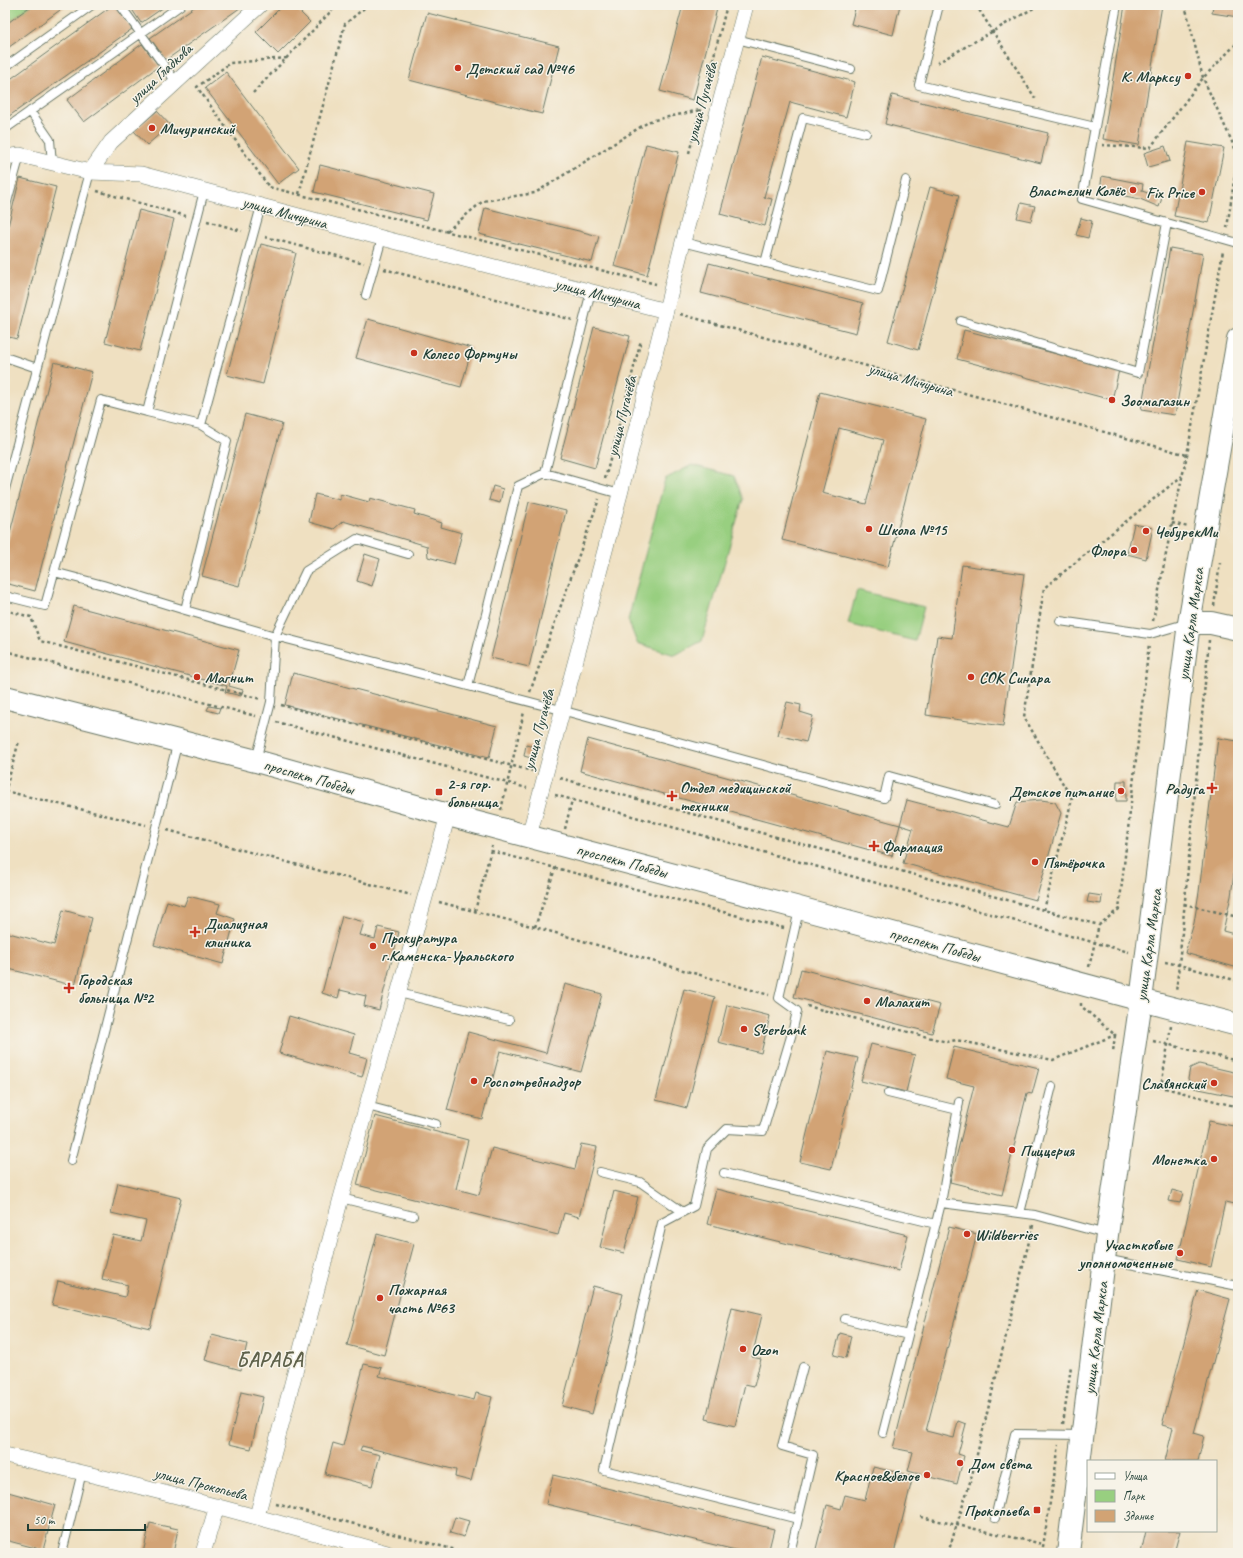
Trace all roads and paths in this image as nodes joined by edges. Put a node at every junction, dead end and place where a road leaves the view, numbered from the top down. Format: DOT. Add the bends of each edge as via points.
graph roads {
  1 [pos="92,5"];
  2 [pos="120,5"];
  3 [pos="180,5"];
  4 [pos="260,5"];
  5 [pos="337,5"];
  6 [pos="368,5"];
  7 [pos="727,5"];
  8 [pos="746,5"];
  9 [pos="939,5"];
  10 [pos="976,5"];
  11 [pos="1038,5"];
  12 [pos="1117,5"];
  13 [pos="1184,5"];
  14 [pos="993,31"];
  15 [pos="140,33"];
  16 [pos="737,39"];
  17 [pos="1238,42"];
  18 [pos="287,58"];
  19 [pos="5,67"];
  20 [pos="851,69"];
  21 [pos="922,71"];
  22 [pos="1203,78"];
  23 [pos="176,82"];
  24 [pos="253,93"];
  25 [pos="700,110"];
  26 [pos="30,111"];
  27 [pos="1046,115"];
  28 [pos="1095,127"];
  29 [pos="5,129"];
  30 [pos="866,133"];
  31 [pos="1092,144"];
  32 [pos="20,155"];
  33 [pos="689,155"];
  34 [pos="1238,155"];
  35 [pos="5,157"];
  36 [pos="52,163"];
  37 [pos="90,172"];
  38 [pos="906,180"];
  39 [pos="86,188"];
  40 [pos="204,191"];
  41 [pos="299,194"];
  42 [pos="261,206"];
  43 [pos="5,209"];
  44 [pos="198,219"];
  45 [pos="1167,223"];
  46 [pos="447,231"];
  47 [pos="253,234"];
  48 [pos="382,238"];
  49 [pos="1225,239"];
  50 [pos="683,242"];
  51 [pos="1238,243"];
  52 [pos="765,262"];
  53 [pos="374,266"];
  54 [pos="658,276"];
  55 [pos="656,284"];
  56 [pos="591,291"];
  57 [pos="366,295"];
  58 [pos="650,306"];
  59 [pos="666,310"];
  60 [pos="961,321"];
  61 [pos="583,322"];
  62 [pos="642,336"];
  63 [pos="1238,339"];
  64 [pos="5,357"];
  65 [pos="37,368"];
  66 [pos="1235,376"];
  67 [pos="147,412"];
  68 [pos="201,424"];
  69 [pos="1187,455"];
  70 [pos="545,473"];
  71 [pos="1183,476"];
  72 [pos="5,489"];
  73 [pos="603,489"];
  74 [pos="620,494"];
  75 [pos="408,554"];
  76 [pos="1221,556"];
  77 [pos="54,572"];
  78 [pos="5,596"];
  79 [pos="5,610"];
  80 [pos="185,610"];
  81 [pos="1060,621"];
  82 [pos="1189,623"];
  83 [pos="1211,623"];
  84 [pos="1238,629"];
  85 [pos="1150,634"];
  86 [pos="275,636"];
  87 [pos="5,651"];
  88 [pos="468,686"];
  89 [pos="5,697"];
  90 [pos="271,702"];
  91 [pos="527,702"];
  92 [pos="561,710"];
  93 [pos="266,719"];
  94 [pos="19,741"];
  95 [pos="178,742"];
  96 [pos="256,761"];
  97 [pos="512,766"];
  98 [pos="544,774"];
  99 [pos="508,783"];
  100 [pos="5,791"];
  101 [pos="540,791"];
  102 [pos="995,805"];
  103 [pos="448,815"];
  104 [pos="156,828"];
  105 [pos="497,828"];
  106 [pos="529,836"];
  107 [pos="491,851"];
  108 [pos="426,898"];
  109 [pos="1184,904"];
  110 [pos="799,908"];
  111 [pos="1044,910"];
  112 [pos="475,911"];
  113 [pos="1238,917"];
  114 [pos="794,930"];
  115 [pos="1146,957"];
  116 [pos="1179,965"];
  117 [pos="1238,980"];
  118 [pos="399,993"];
  119 [pos="779,998"];
  120 [pos="1141,1000"];
  121 [pos="1174,1009"];
  122 [pos="509,1020"];
  123 [pos="1238,1025"];
  124 [pos="1135,1037"];
  125 [pos="1168,1044"];
  126 [pos="1238,1061"];
  127 [pos="1052,1086"];
  128 [pos="888,1093"];
  129 [pos="959,1102"];
  130 [pos="367,1106"];
  131 [pos="1238,1107"];
  132 [pos="958,1110"];
  133 [pos="436,1124"];
  134 [pos="71,1161"];
  135 [pos="600,1172"];
  136 [pos="724,1173"];
  137 [pos="341,1198"];
  138 [pos="941,1203"];
  139 [pos="683,1212"];
  140 [pos="1020,1213"];
  141 [pos="1035,1215"];
  142 [pos="414,1216"];
  143 [pos="936,1224"];
  144 [pos="1107,1235"];
  145 [pos="1104,1259"];
  146 [pos="1238,1286"];
  147 [pos="845,1319"];
  148 [pos="908,1335"];
  149 [pos="803,1367"];
  150 [pos="883,1433"];
  151 [pos="1084,1435"];
  152 [pos="5,1455"];
  153 [pos="82,1472"];
  154 [pos="276,1504"];
  155 [pos="217,1506"];
  156 [pos="257,1516"];
  157 [pos="921,1517"];
  158 [pos="995,1518"];
  159 [pos="798,1519"];
  160 [pos="956,1526"];
  161 [pos="1043,1544"];
  162 [pos="62,1553"];
  163 [pos="203,1553"];
  164 [pos="386,1553"];
  165 [pos="468,1553"];
  166 [pos="790,1553"];
  167 [pos="948,1553"];
  168 [pos="1068,1553"];
  1 -- 19 [label="lane"];
  2 -- 15 [label="lane"];
  3 -- 15 [label="lane"];
  4 -- 23 [label="street, улица Гладкова"];
  5 -- 18 [label="path"];
  6 -- 41 [label="path" via="345,24"];
  7 -- 25 [label="path"];
  8 -- 16 [label="street, улица Пугачёва"];
  9 -- 21 [label="lane"];
  10 -- 14 [label="path"];
  11 -- 14 [label="path"];
  12 -- 28 [label="lane"];
  13 -- 22 [label="path"];
  14 -- 21 [label="path"];
  14 -- 27 [label="path"];
  15 -- 23 [label="lane"];
  15 -- 26 [label="lane"];
  16 -- 20 [label="lane"];
  16 -- 50 [label="street, улица Пугачёва"];
  17 -- 22 [label="path"];
  18 -- 24 [label="path"];
  18 -- 41 [label="path" via="230,63 197,87 269,187"];
  21 -- 27 [label="lane" via="919,85"];
  22 -- 31 [label="path" via="1150,148"];
  22 -- 34 [label="path"];
  23 -- 37 [label="street, улица Гладкова" via="111,142"];
  25 -- 33 [label="path"];
  25 -- 46 [label="path" via="650,121 535,193 483,201"];
  26 -- 29 [label="lane"];
  26 -- 36 [label="lane" via="50,140"];
  27 -- 28 [label="lane"];
  28 -- 31 [label="lane"];
  30 -- 52 [label="lane" via="803,118"];
  31 -- 45 [label="lane" via="1082,199"];
  32 -- 35 [label="street, улица Мичурина"];
  32 -- 36 [label="street, улица Мичурина"];
  32 -- 43 [label="lane"];
  34 -- 49 [label="path"];
  36 -- 37 [label="street, улица Мичурина"];
  37 -- 39 [label="lane"];
  37 -- 40 [label="street, улица Мичурина" via="141,174"];
  38 -- 52 [label="lane" via="878,291"];
  39 -- 44 [label="path"];
  39 -- 65 [label="lane"];
  40 -- 42 [label="street, улица Мичурина"];
  40 -- 44 [label="lane"];
  41 -- 46 [label="path"];
  42 -- 47 [label="lane"];
  42 -- 48 [label="street, улица Мичурина"];
  44 -- 47 [label="path"];
  44 -- 67 [label="lane"];
  45 -- 49 [label="lane"];
  45 -- 60 [label="lane" via="1138,373"];
  46 -- 55 [label="path"];
  47 -- 53 [label="path"];
  47 -- 68 [label="lane"];
  48 -- 53 [label="lane"];
  48 -- 56 [label="street, улица Мичурина"];
  49 -- 51 [label="lane"];
  49 -- 69 [label="path"];
  50 -- 52 [label="lane"];
  50 -- 59 [label="street, улица Пугачёва"];
  53 -- 57 [label="lane"];
  53 -- 61 [label="path"];
  54 -- 55 [label="path"];
  55 -- 58 [label="path"];
  56 -- 58 [label="street, улица Мичурина"];
  56 -- 61 [label="lane"];
  58 -- 59 [label="street, улица Мичурина"];
  59 -- 69 [label="path, улица Мичурина"];
  59 -- 74 [label="street, улица Пугачёва"];
  61 -- 70 [label="lane"];
  62 -- 73 [label="path"];
  63 -- 66 [label="street, улица Карла Маркса"];
  64 -- 65 [label="lane"];
  65 -- 72 [label="lane"];
  66 -- 82 [label="street, улица Карла Маркса"];
  67 -- 68 [label="lane"];
  67 -- 77 [label="lane" via="100,400"];
  68 -- 80 [label="lane" via="227,441"];
  69 -- 71 [label="path"];
  70 -- 73 [label="lane"];
  70 -- 88 [label="lane" via="518,486"];
  71 -- 85 [label="path"];
  71 -- 111 [label="path" via="1044,588 1024,717 1072,799"];
  73 -- 74 [label="lane"];
  73 -- 91 [label="path"];
  74 -- 92 [label="street, улица Пугачёва"];
  75 -- 86 [label="lane" via="358,539 306,571"];
  76 -- 83 [label="path"];
  77 -- 78 [label="lane" via="45,606"];
  77 -- 80 [label="lane"];
  79 -- 90 [label="path" via="31,617 40,641"];
  80 -- 86 [label="lane"];
  81 -- 85 [label="lane"];
  82 -- 83 [label="street"];
  82 -- 85 [label="lane"];
  82 -- 115 [label="street, улица Карла Маркса"];
  83 -- 84 [label="street"];
  83 -- 109 [label="path"];
  85 -- 111 [label="path" via="1119,909 1099,925"];
  86 -- 88 [label="lane"];
  86 -- 90 [label="lane"];
  87 -- 93 [label="path"];
  88 -- 91 [label="lane"];
  89 -- 95 [label="street, проспект Победы"];
  90 -- 93 [label="lane"];
  90 -- 97 [label="path"];
  91 -- 92 [label="lane"];
  91 -- 97 [label="path"];
  92 -- 98 [label="street, улица Пугачёва"];
  92 -- 102 [label="lane" via="884,798 889,776"];
  93 -- 96 [label="lane"];
  93 -- 99 [label="path"];
  94 -- 100 [label="path"];
  95 -- 96 [label="street, проспект Победы"];
  95 -- 104 [label="lane"];
  96 -- 103 [label="street, проспект Победы"];
  97 -- 98 [label="path"];
  97 -- 99 [label="path"];
  98 -- 101 [label="street, улица Пугачёва"];
  98 -- 111 [label="path"];
  99 -- 101 [label="path"];
  99 -- 105 [label="path"];
  100 -- 104 [label="path"];
  101 -- 106 [label="street, улица Пугачёва"];
  101 -- 115 [label="path"];
  103 -- 105 [label="street, проспект Победы"];
  103 -- 108 [label="street"];
  104 -- 108 [label="path"];
  104 -- 134 [label="lane"];
  105 -- 106 [label="street, проспект Победы"];
  105 -- 107 [label="path"];
  106 -- 110 [label="street, проспект Победы"];
  107 -- 112 [label="path"];
  107 -- 114 [label="path"];
  108 -- 112 [label="path"];
  108 -- 118 [label="street"];
  109 -- 113 [label="path"];
  109 -- 116 [label="path"];
  110 -- 114 [label="lane"];
  110 -- 120 [label="street, проспект Победы"];
  112 -- 119 [label="path"];
  114 -- 119 [label="lane"];
  115 -- 116 [label="path"];
  115 -- 120 [label="street, улица Карла Маркса"];
  116 -- 117 [label="path"];
  116 -- 121 [label="path"];
  118 -- 122 [label="lane"];
  118 -- 130 [label="street"];
  119 -- 124 [label="path" via="947,1042 956,1040 1053,1060 1115,1035"];
  119 -- 139 [label="lane" via="797,1011 763,1130 727,1129 707,1148 694,1206"];
  120 -- 121 [label="street, проспект Победы"];
  120 -- 124 [label="street, улица Карла Маркса"];
  121 -- 123 [label="street, проспект Победы"];
  121 -- 125 [label="path"];
  124 -- 125 [label="path"];
  124 -- 144 [label="street, улица Карла Маркса"];
  125 -- 126 [label="path"];
  125 -- 131 [label="path" via="1161,1087"];
  127 -- 140 [label="lane"];
  128 -- 132 [label="lane"];
  129 -- 132 [label="lane"];
  130 -- 133 [label="lane"];
  130 -- 137 [label="street"];
  132 -- 138 [label="lane"];
  135 -- 139 [label="lane" via="640,1182"];
  136 -- 143 [label="lane"];
  137 -- 142 [label="lane"];
  137 -- 156 [label="street"];
  138 -- 140 [label="lane"];
  138 -- 143 [label="lane"];
  139 -- 159 [label="lane" via="662,1223 604,1470"];
  140 -- 141 [label="lane"];
  141 -- 144 [label="lane"];
  141 -- 160 [label="path" via="971,1479"];
  143 -- 148 [label="lane"];
  144 -- 145 [label="street, улица Карла Маркса"];
  145 -- 146 [label="lane"];
  145 -- 151 [label="street, улица Карла Маркса"];
  147 -- 148 [label="lane"];
  148 -- 150 [label="lane"];
  149 -- 159 [label="lane" via="782,1446 813,1455"];
  151 -- 158 [label="lane" via="1015,1434"];
  151 -- 168 [label="street, улица Карла Маркса"];
  152 -- 153 [label="street, улица Прокопьева"];
  153 -- 155 [label="street, улица Прокопьева"];
  153 -- 162 [label="lane"];
  154 -- 165 [label="path"];
  155 -- 156 [label="street, улица Прокопьева"];
  155 -- 163 [label="street"];
  156 -- 164 [label="street, улица Прокопьева"];
  157 -- 160 [label="path"];
  159 -- 166 [label="lane"];
  160 -- 161 [label="path"];
  160 -- 167 [label="path"];
}
